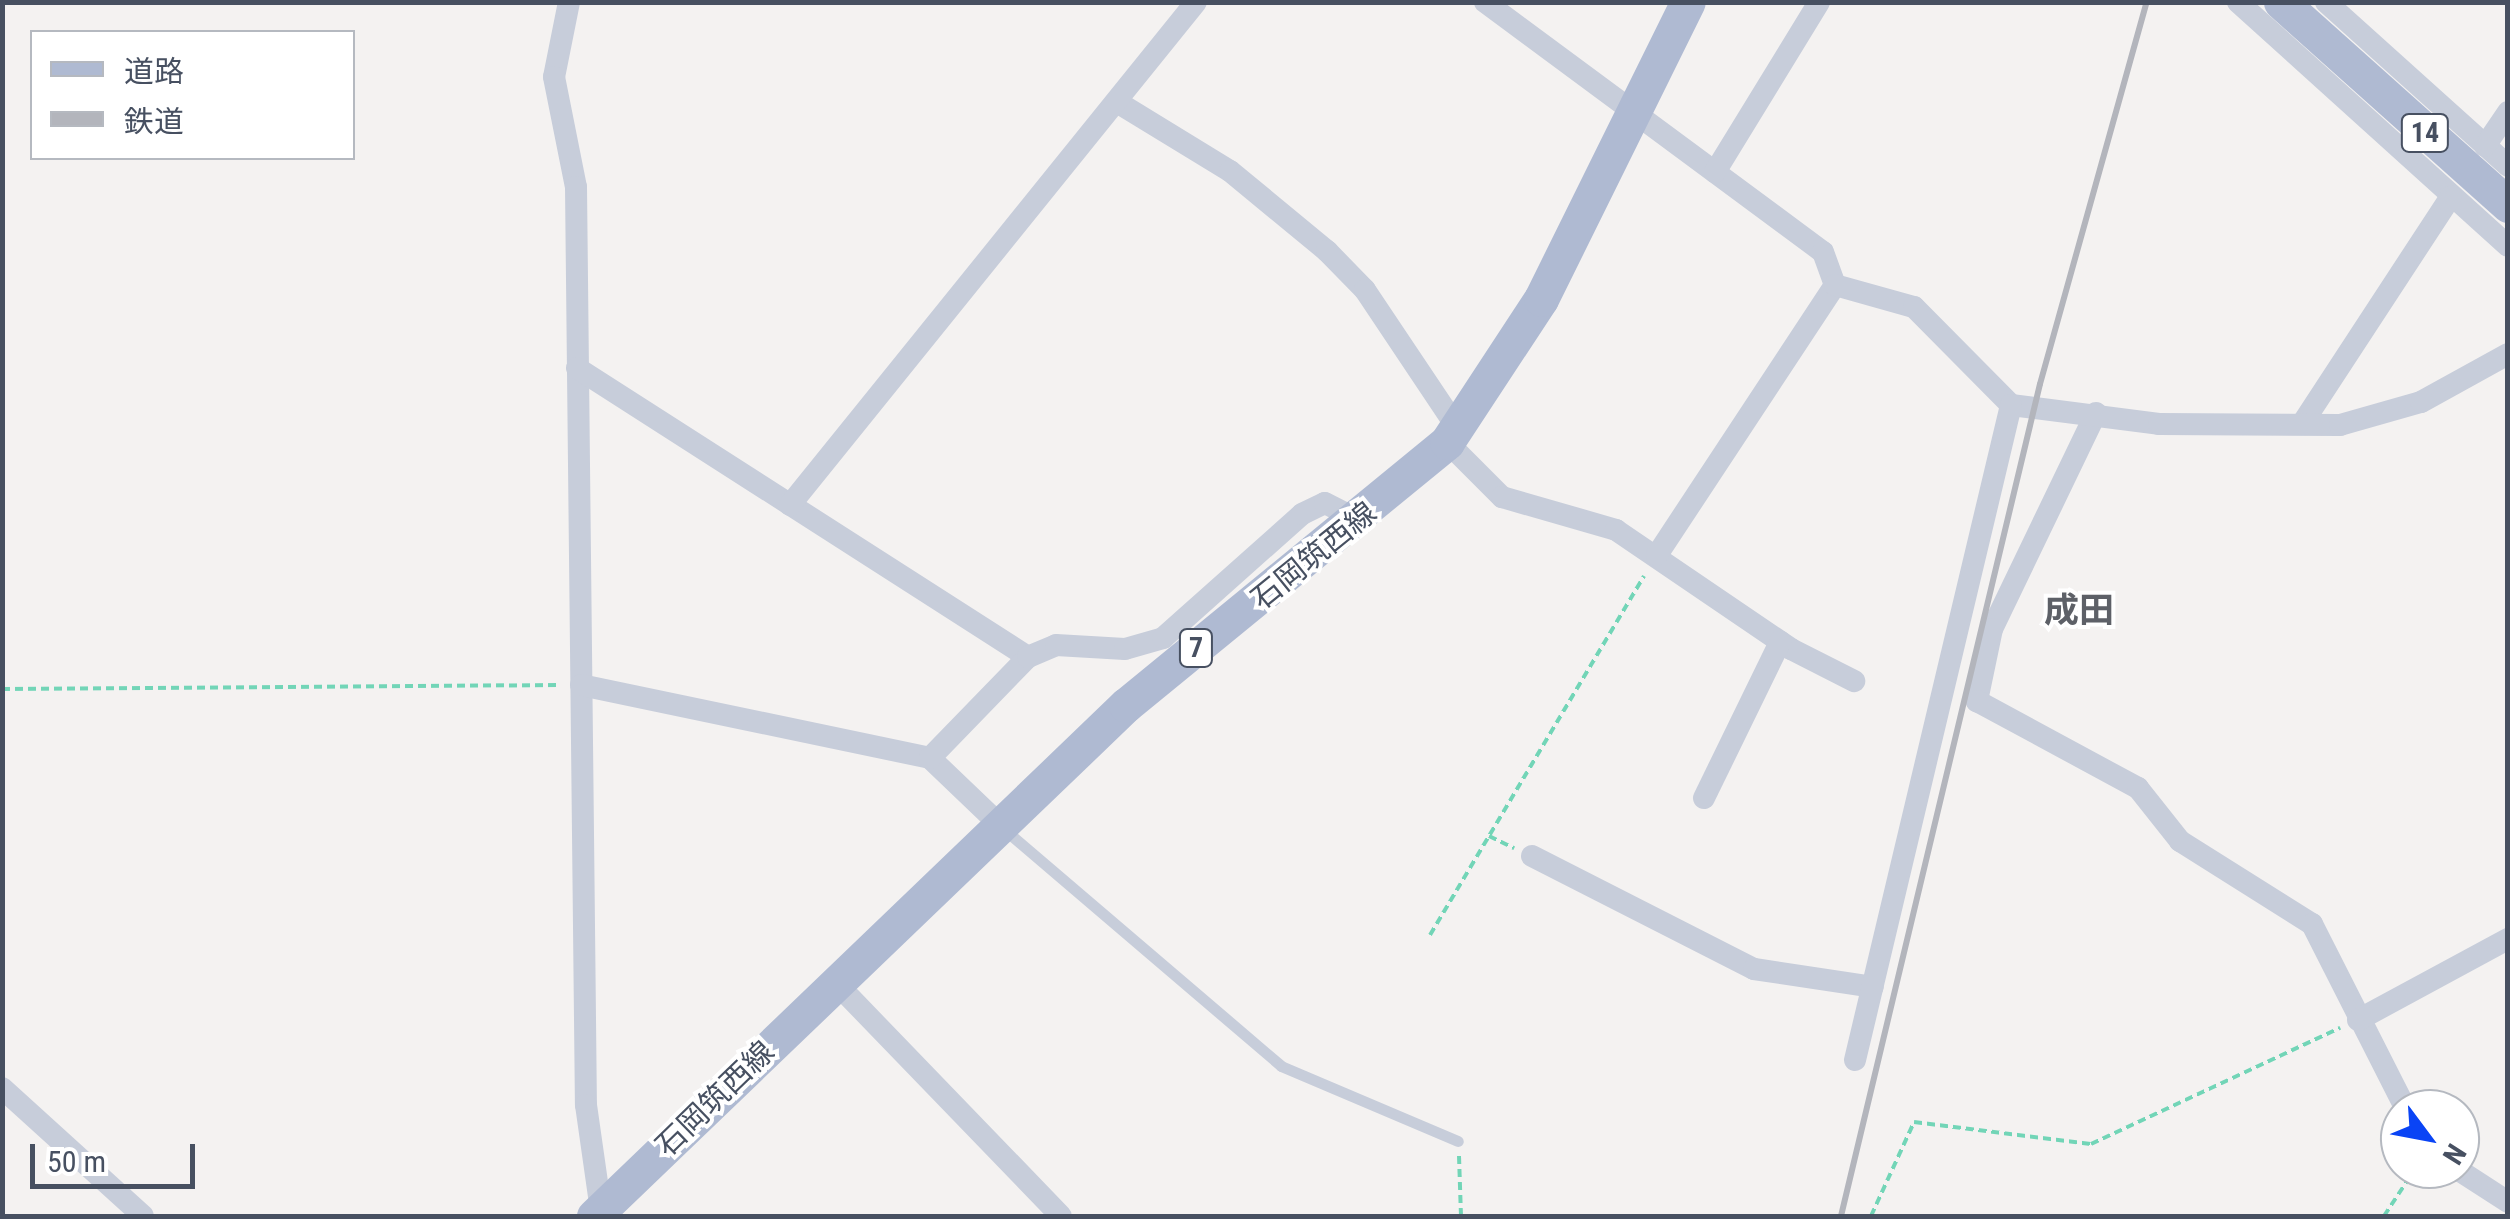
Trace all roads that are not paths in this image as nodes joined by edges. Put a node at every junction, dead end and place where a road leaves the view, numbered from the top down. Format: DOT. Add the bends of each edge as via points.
graph roads {
  1 [pos="569,2"];
  2 [pos="1196,2"];
  3 [pos="1485,2"];
  4 [pos="1688,2"];
  5 [pos="1819,2"];
  6 [pos="2238,2"];
  7 [pos="2281,2"];
  8 [pos="2326,2"];
  9 [pos="1117,102"];
  10 [pos="2508,112"];
  11 [pos="1632,114"];
  12 [pos="2486,146"];
  13 [pos="2508,166"];
  14 [pos="1715,172"];
  15 [pos="2451,196"];
  16 [pos="2508,205"];
  17 [pos="2508,246"];
  18 [pos="1835,284"];
  19 [pos="2508,354"];
  20 [pos="577,368"];
  21 [pos="2012,405"];
  22 [pos="2096,413"];
  23 [pos="2302,424"];
  24 [pos="1452,436"];
  25 [pos="790,505"];
  26 [pos="1359,520"];
  27 [pos="1657,555"];
  28 [pos="1780,642"];
  29 [pos="1028,657"];
  30 [pos="1854,681"];
  31 [pos="581,685"];
  32 [pos="930,758"];
  33 [pos="1704,798"];
  34 [pos="998,823"];
  35 [pos="1532,856"];
  36 [pos="2508,939"];
  37 [pos="836,982"];
  38 [pos="1873,987"];
  39 [pos="2358,1020"];
  40 [pos="1855,1060"];
  41 [pos="2,1088"];
  42 [pos="2395,1089"];
  43 [pos="1458,1141"];
  44 [pos="2480,1184"];
  45 [pos="2508,1202"];
  46 [pos="598,1213"];
  47 [pos="143,1216"];
  48 [pos="1061,1216"];
  1 -- 20 [label="street" via="554,78 576,186"];
  2 -- 9 [label="street"];
  3 -- 11 [label="street"];
  4 -- 11 [label="main road, 石岡筑西線 / 7"];
  5 -- 14 [label="street"];
  6 -- 15 [label="street"];
  7 -- 16 [label="main road, 14"];
  8 -- 12 [label="street"];
  9 -- 24 [label="street" via="1230,171 1328,250"];
  9 -- 25 [label="street"];
  10 -- 12 [label="street"];
  11 -- 14 [label="street"];
  11 -- 24 [label="main road, 石岡筑西線 / 7" via="1533,314"];
  12 -- 13 [label="street"];
  14 -- 18 [label="street" via="1823,252"];
  15 -- 17 [label="street"];
  15 -- 23 [label="street"];
  18 -- 21 [label="street" via="1914,308 1952,336"];
  18 -- 27 [label="street"];
  19 -- 23 [label="street" via="2376,417"];
  20 -- 25 [label="street"];
  20 -- 31 [label="street"];
  21 -- 22 [label="street"];
  21 -- 38 [label="street"];
  22 -- 23 [label="street" via="2158,424"];
  22 -- 39 [label="street" via="1992,629 1977,701 2138,788 2180,841 2312,924"];
  24 -- 26 [label="main road, 石岡筑西線 / 7"];
  24 -- 27 [label="street" via="1502,497 1596,520"];
  25 -- 29 [label="street"];
  26 -- 29 [label="street" via="1324,503 1302,514 1163,638 1125,649 1056,645"];
  26 -- 34 [label="main road, 石岡筑西線 / 7" via="1126,705"];
  27 -- 28 [label="street"];
  28 -- 30 [label="street"];
  28 -- 33 [label="street"];
  29 -- 32 [label="street"];
  31 -- 32 [label="street"];
  31 -- 46 [label="street" via="586,1106"];
  32 -- 34 [label="street"];
  34 -- 37 [label="main road, 石岡筑西線 / 7"];
  34 -- 43 [label="lane" via="1281,1066"];
  35 -- 38 [label="street" via="1754,969"];
  36 -- 39 [label="street"];
  37 -- 46 [label="main road, 石岡筑西線 / 7"];
  37 -- 48 [label="street"];
  38 -- 40 [label="street"];
  39 -- 42 [label="street"];
  41 -- 47 [label="street"];
  44 -- 45 [label="street"];
}
